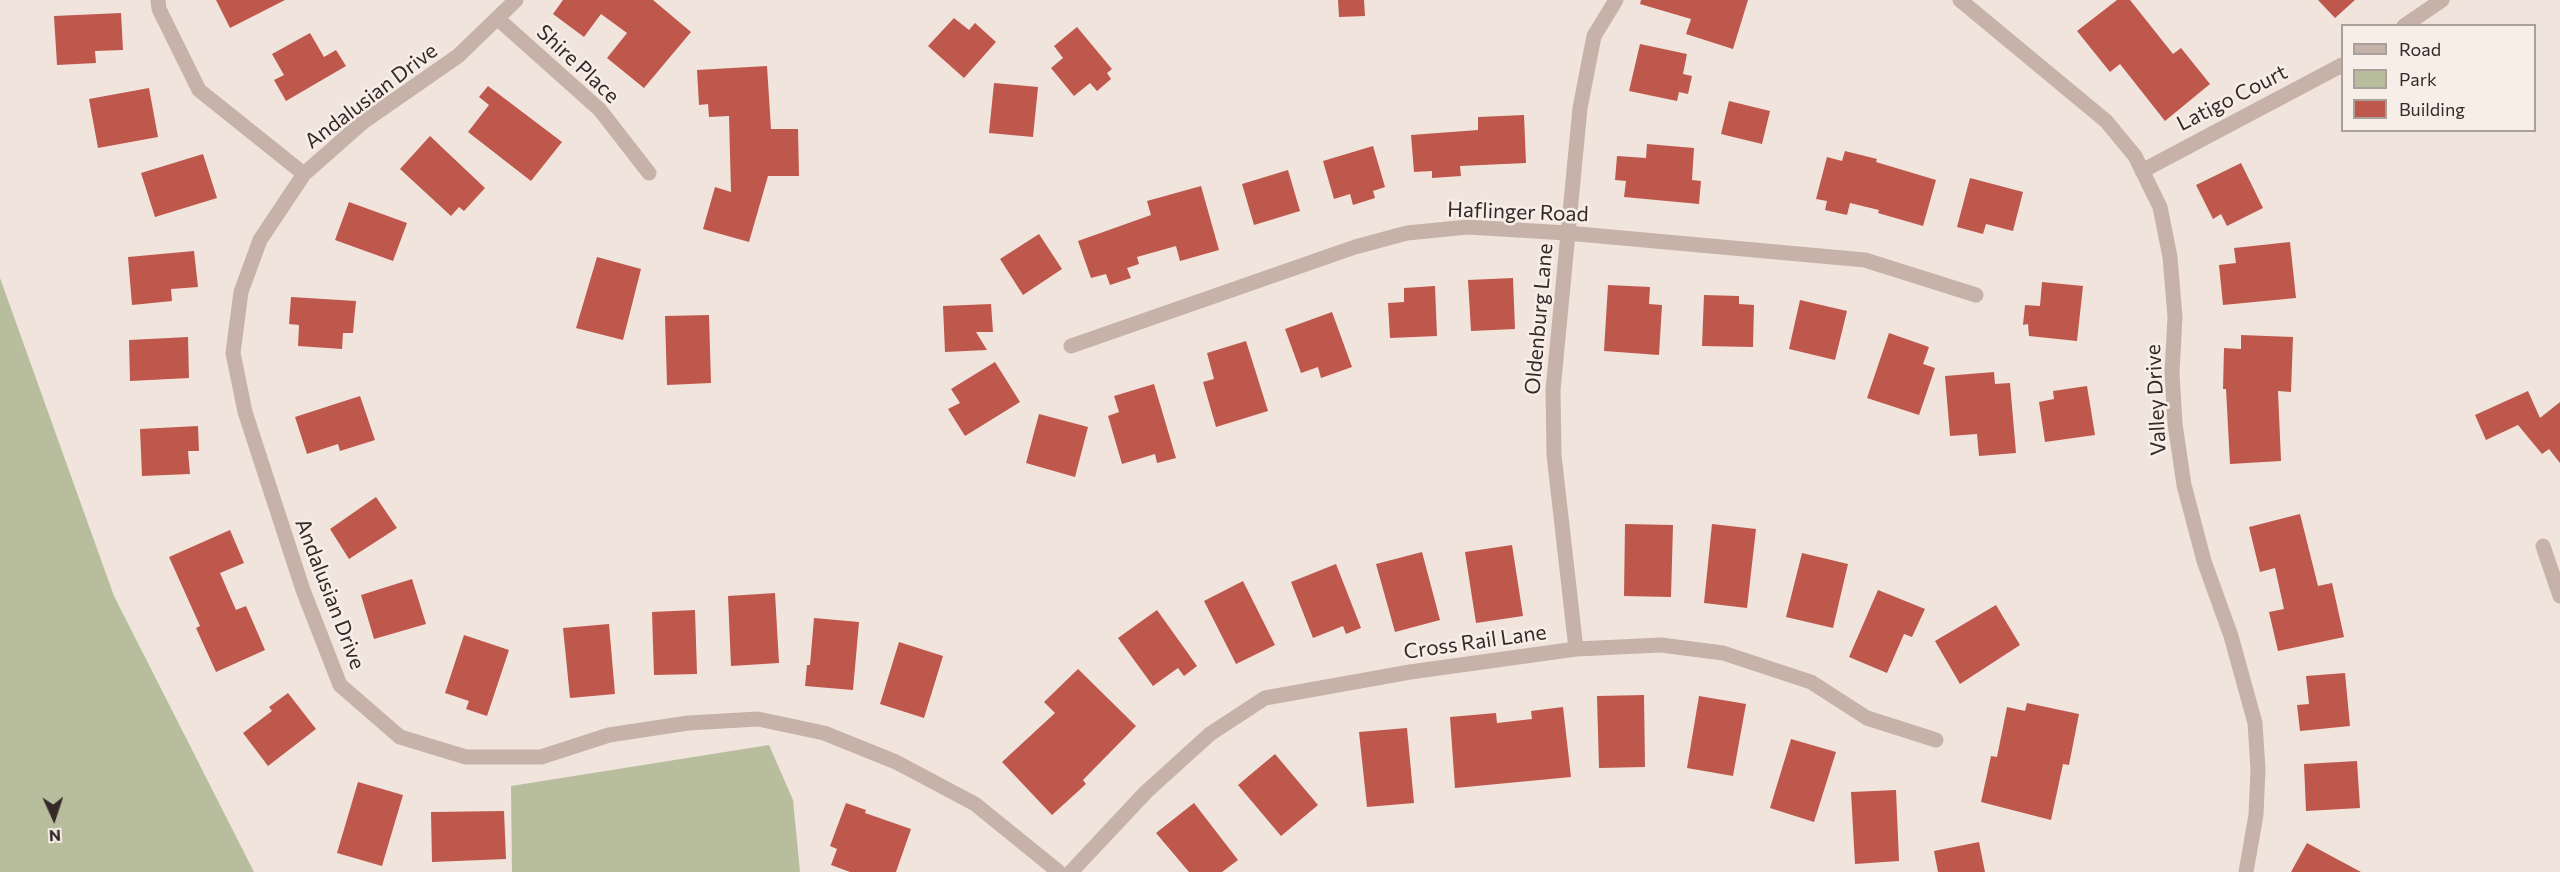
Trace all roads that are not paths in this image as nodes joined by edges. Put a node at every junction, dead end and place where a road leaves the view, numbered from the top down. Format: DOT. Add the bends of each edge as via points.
graph roads {
  1 [pos="158,0"];
  2 [pos="516,0"];
  3 [pos="1616,0"];
  4 [pos="1960,0"];
  5 [pos="2442,0"];
  6 [pos="497,18"];
  7 [pos="2407,24"];
  8 [pos="2341,66"];
  9 [pos="2142,171"];
  10 [pos="649,173"];
  11 [pos="304,174"];
  12 [pos="1567,233"];
  13 [pos="1976,295"];
  14 [pos="1071,346"];
  15 [pos="2543,546"];
  16 [pos="2560,596"];
  17 [pos="1576,649"];
  18 [pos="1936,740"];
  19 [pos="1059,872"];
  20 [pos="1071,872"];
  21 [pos="2246,872"];
  1 -- 11 [label="street" via="199,90"];
  2 -- 6 [label="street, Andalusian Drive"];
  3 -- 12 [label="street, Oldenburg Lane" via="1594,36 1580,108"];
  4 -- 9 [label="street, Valley Drive" via="2106,121 2135,156"];
  5 -- 7 [label="street"];
  6 -- 10 [label="street, Shire Place" via="600,110"];
  6 -- 11 [label="street, Andalusian Drive" via="458,57 363,122"];
  8 -- 9 [label="street, Latigo Court"];
  9 -- 21 [label="street, Valley Drive" via="2160,207 2170,257 2175,317 2175,424 2184,485 2255,723 2256,815"];
  11 -- 19 [label="street, Andalusian Drive" via="260,240 241,292 233,353 245,412 266,480 340,685 400,737 466,757 541,757 609,735 688,723 758,719 824,733 896,762 975,804"];
  12 -- 13 [label="street, Haflinger Road" via="1865,260"];
  12 -- 14 [label="street, Haflinger Road" via="1468,227 1407,233"];
  12 -- 17 [label="street, Oldenburg Lane" via="1553,390 1554,456"];
  15 -- 16 [label="street"];
  17 -- 18 [label="street, Cross Rail Lane" via="1661,645 1723,653 1811,682 1867,718"];
  17 -- 20 [label="street, Cross Rail Lane" via="1410,672 1265,698 1210,734 1146,792"];
}
